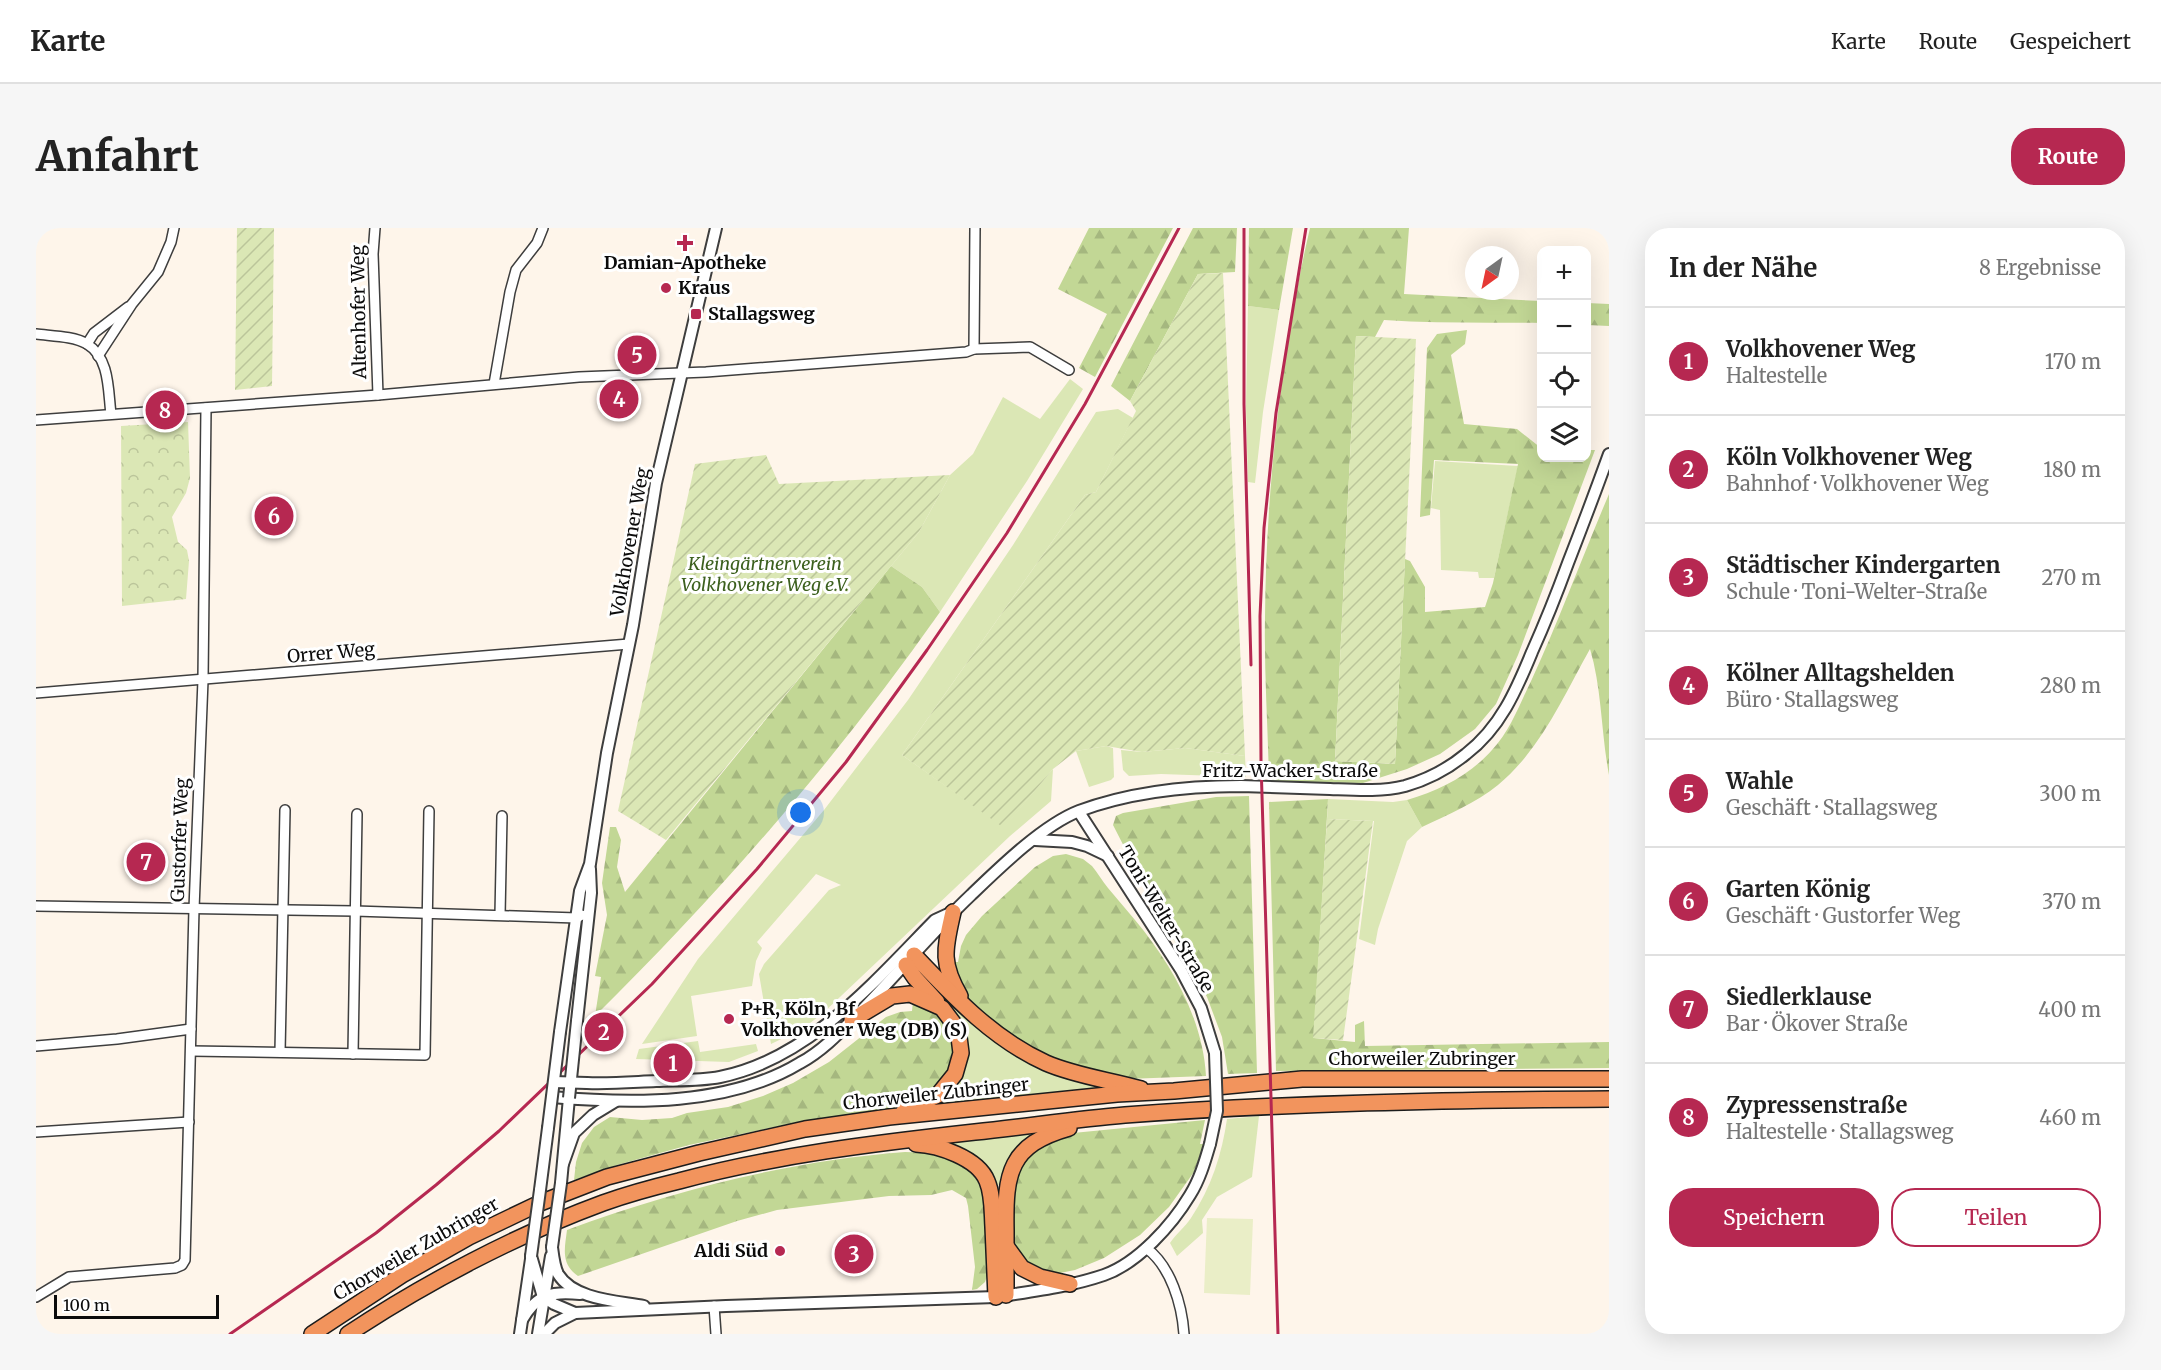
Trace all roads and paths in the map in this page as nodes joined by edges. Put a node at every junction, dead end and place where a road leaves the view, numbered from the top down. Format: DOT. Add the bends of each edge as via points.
graph roads {
  1 [pos="174,228"];
  2 [pos="375,228"];
  3 [pos="543,228"];
  4 [pos="716,228"];
  5 [pos="975,228"];
  6 [pos="132,304"];
  7 [pos="36,334"];
  8 [pos="87,344"];
  9 [pos="974,349"];
  10 [pos="99,356"];
  11 [pos="1069,370"];
  12 [pos="683,373"];
  13 [pos="494,384"];
  14 [pos="378,395"];
  15 [pos="206,408"];
  16 [pos="111,414"];
  17 [pos="36,420"];
  18 [pos="1609,454"];
  19 [pos="629,644"];
  20 [pos="203,680"];
  21 [pos="36,693"];
  22 [pos="285,810"];
  23 [pos="429,811"];
  24 [pos="1079,812"];
  25 [pos="357,814"];
  26 [pos="502,816"];
  27 [pos="1035,840"];
  28 [pos="1108,856"];
  29 [pos="590,864"];
  30 [pos="36,906"];
  31 [pos="194,909"];
  32 [pos="589,910"];
  33 [pos="283,911"];
  34 [pos="355,911"];
  35 [pos="953,912"];
  36 [pos="428,913"];
  37 [pos="500,915"];
  38 [pos="578,918"];
  39 [pos="906,957"];
  40 [pos="966,1007"];
  41 [pos="942,1008"];
  42 [pos="852,1020"];
  43 [pos="191,1029"];
  44 [pos="36,1046"];
  45 [pos="191,1051"];
  46 [pos="280,1052"];
  47 [pos="352,1054"];
  48 [pos="1609,1079"];
  49 [pos="554,1082"];
  50 [pos="571,1082"];
  51 [pos="1152,1092"];
  52 [pos="552,1097"];
  53 [pos="569,1098"];
  54 [pos="1609,1099"];
  55 [pos="616,1101"];
  56 [pos="1124,1115"];
  57 [pos="889,1117"];
  58 [pos="189,1122"];
  59 [pos="36,1132"];
  60 [pos="880,1142"];
  61 [pos="563,1164"];
  62 [pos="1006,1245"];
  63 [pos="552,1247"];
  64 [pos="1146,1248"];
  65 [pos="531,1256"];
  66 [pos="1070,1284"];
  67 [pos="592,1296"];
  68 [pos="1001,1296"];
  69 [pos="36,1297"];
  70 [pos="543,1297"];
  71 [pos="714,1306"];
  72 [pos="658,1308"];
  73 [pos="574,1313"];
  74 [pos="378,1314"];
  75 [pos="522,1320"];
  76 [pos="312,1334"];
  77 [pos="348,1334"];
  78 [pos="353,1334"];
  79 [pos="520,1334"];
  80 [pos="538,1334"];
  81 [pos="544,1334"];
  82 [pos="716,1334"];
  83 [pos="1184,1334"];
  1 -- 6 [label="street" via="158,272"];
  2 -- 14 [label="street, Altenhofer Weg"];
  3 -- 13 [label="street" via="537,243 516,270"];
  4 -- 12 [label="street, Volkhovener Weg"];
  5 -- 9 [label="street"];
  6 -- 8 [label="street" via="94,333"];
  6 -- 10 [label="street"];
  7 -- 8 [label="street"];
  8 -- 10 [label="street"];
  9 -- 11 [label="street" via="1030,347"];
  9 -- 12 [label="street"];
  10 -- 16 [label="street" via="105,369"];
  12 -- 13 [label="street"];
  12 -- 19 [label="street, Volkhovener Weg" via="656,483"];
  13 -- 14 [label="street"];
  14 -- 15 [label="street"];
  15 -- 16 [label="street"];
  15 -- 20 [label="street, Gustorfer Weg"];
  16 -- 17 [label="street"];
  18 -- 24 [label="street, Fritz-Wacker-Straße" via="1512,699 1494,727 1468,753 1444,769 1406,785 1372,790 1238,786 1181,789 1115,800"];
  19 -- 20 [label="street, Orrer Weg"];
  19 -- 29 [label="street, Volkhovener Weg"];
  20 -- 21 [label="street, Orrer Weg"];
  20 -- 31 [label="street, Gustorfer Weg"];
  22 -- 33 [label="street"];
  23 -- 36 [label="street"];
  24 -- 27 [label="street, Fritz-Wacker-Straße" via="1062,819"];
  24 -- 28 [label="street, Toni-Welter-Straße"];
  25 -- 34 [label="street"];
  26 -- 37 [label="street"];
  27 -- 28 [label="street" via="1072,842"];
  27 -- 35 [label="street, Fritz-Wacker-Straße"];
  28 -- 64 [label="street, Toni-Welter-Straße, bridge" via="1181,970 1201,1008 1215,1053 1217,1111 1205,1164 1191,1195"];
  29 -- 32 [label="street, Volkhovener Weg"];
  29 -- 38 [label="street, Volkhovener Weg" via="580,891"];
  30 -- 31 [label="street"];
  31 -- 33 [label="street"];
  31 -- 43 [label="street, Gustorfer Weg"];
  32 -- 38 [label="street"];
  32 -- 50 [label="street, Volkhovener Weg, bridge"];
  33 -- 34 [label="street"];
  33 -- 46 [label="street"];
  34 -- 36 [label="street"];
  34 -- 47 [label="street"];
  35 -- 39 [label="street, Fritz-Wacker-Straße"];
  35 -- 40 [label="highway" via="945,949 946,967"];
  36 -- 37 [label="street"];
  36 -- 47 [label="street" via="425,1055"];
  37 -- 38 [label="street"];
  38 -- 49 [label="street, Volkhovener Weg, bridge"];
  39 -- 40 [label="highway"];
  39 -- 41 [label="highway" via="915,978"];
  39 -- 42 [label="street, Fritz-Wacker-Straße"];
  39 -- 50 [label="street, Fritz-Wacker-Straße, bridge" via="822,1028 757,1065 697,1080"];
  40 -- 51 [label="highway" via="1009,1044 1048,1064"];
  41 -- 42 [label="highway" via="910,994 892,996"];
  41 -- 57 [label="highway" via="959,1037 961,1060 955,1074 938,1095"];
  42 -- 55 [label="street, Fritz-Wacker-Straße" via="800,1064 763,1080 720,1093"];
  43 -- 44 [label="street"];
  43 -- 45 [label="street, Gustorfer Weg"];
  45 -- 46 [label="street"];
  45 -- 58 [label="street, Gustorfer Weg"];
  46 -- 47 [label="street"];
  48 -- 51 [label="highway, Chorweiler Zubringer" via="1302,1079"];
  49 -- 50 [label="street, Fritz-Wacker-Straße, bridge"];
  49 -- 52 [label="street, Volkhovener Weg, bridge"];
  50 -- 53 [label="street, Volkhovener Weg, bridge"];
  51 -- 57 [label="highway, Chorweiler Zubringer"];
  52 -- 53 [label="street, Fritz-Wacker-Straße, bridge"];
  52 -- 65 [label="street, Volkhovener Weg, bridge"];
  53 -- 55 [label="street, Fritz-Wacker-Straße"];
  53 -- 61 [label="street, Volkhovener Weg"];
  54 -- 56 [label="highway, Chorweiler Zubringer" via="1314,1105"];
  55 -- 61 [label="street" via="574,1133"];
  56 -- 60 [label="highway, Chorweiler Zubringer"];
  56 -- 62 [label="highway" via="1053,1133 1037,1141 1014,1162 1005,1196"];
  57 -- 76 [label="highway, Chorweiler Zubringer" via="806,1130 595,1181 469,1237"];
  58 -- 59 [label="street"];
  58 -- 69 [label="street, Gustorfer Weg" via="182,1265 69,1277"];
  60 -- 68 [label="highway" via="928,1144 951,1151 970,1162 987,1180"];
  60 -- 74 [label="highway, Chorweiler Zubringer" via="754,1163 604,1202 474,1261"];
  61 -- 63 [label="street, Volkhovener Weg, bridge"];
  62 -- 66 [label="highway" via="1022,1268"];
  62 -- 68 [label="highway"];
  63 -- 67 [label="street, Toni-Welter-Straße" via="557,1272 565,1282"];
  63 -- 70 [label="street, Volkhovener Weg"];
  64 -- 66 [label="street, Toni-Welter-Straße" via="1126,1265 1105,1275"];
  64 -- 83 [label="street" via="1154,1254 1180,1304"];
  65 -- 70 [label="street"];
  65 -- 75 [label="street, Volkhovener Weg"];
  66 -- 68 [label="street, Toni-Welter-Straße"];
  67 -- 70 [label="street, Toni-Welter-Straße" via="560,1292"];
  67 -- 72 [label="street, Toni-Welter-Straße"];
  68 -- 71 [label="street, Toni-Welter-Straße"];
  70 -- 73 [label="street, Toni-Welter-Straße"];
  70 -- 75 [label="street" via="530,1306"];
  70 -- 80 [label="street, Volkhovener Weg"];
  71 -- 72 [label="street, Toni-Welter-Straße"];
  71 -- 82 [label="street"];
  72 -- 73 [label="street, Toni-Welter-Straße"];
  73 -- 81 [label="street, Toni-Welter-Straße"];
  74 -- 77 [label="highway, Chorweiler Zubringer"];
  74 -- 78 [label="highway"];
  75 -- 79 [label="street, Volkhovener Weg"];
}
